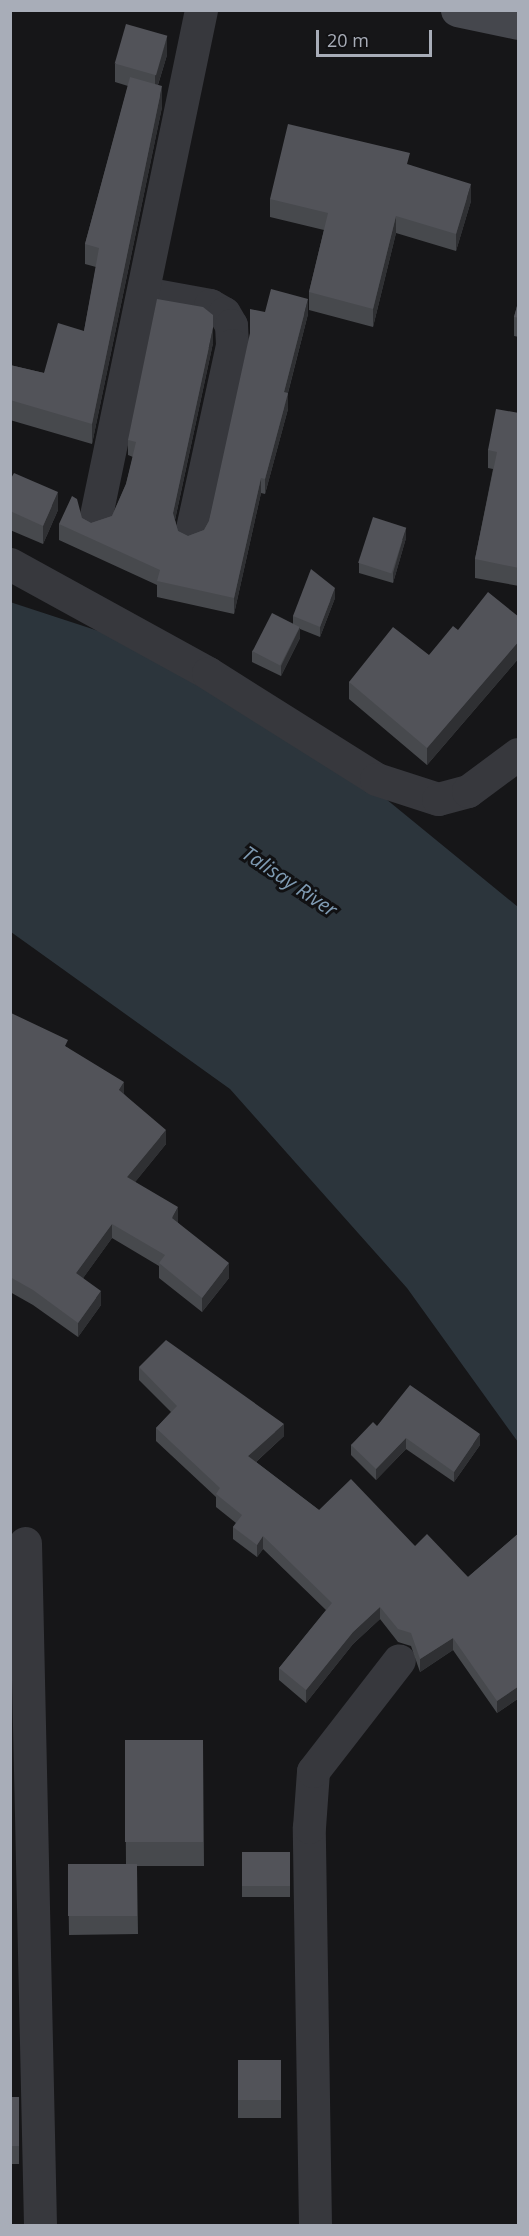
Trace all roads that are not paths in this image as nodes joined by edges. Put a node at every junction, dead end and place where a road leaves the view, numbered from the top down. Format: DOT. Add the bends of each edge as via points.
graph roads {
  1 [pos="201,10"];
  2 [pos="457,10"];
  3 [pos="519,23"];
  4 [pos="144,293"];
  5 [pos="95,520"];
  6 [pos="191,533"];
  7 [pos="10,564"];
  8 [pos="519,754"];
  9 [pos="25,1543"];
  10 [pos="399,1660"];
  11 [pos="40,2226"];
  12 [pos="315,2226"];
  1 -- 4 [label="street"];
  2 -- 3 [label="main road"];
  4 -- 5 [label="street"];
  4 -- 6 [label="street" via="210,305 224,313 231,325 232,345"];
  7 -- 8 [label="street" via="208,673 376,779 438,799 468,791"];
  9 -- 11 [label="street"];
  10 -- 12 [label="street" via="313,1771 309,1827"];
}
